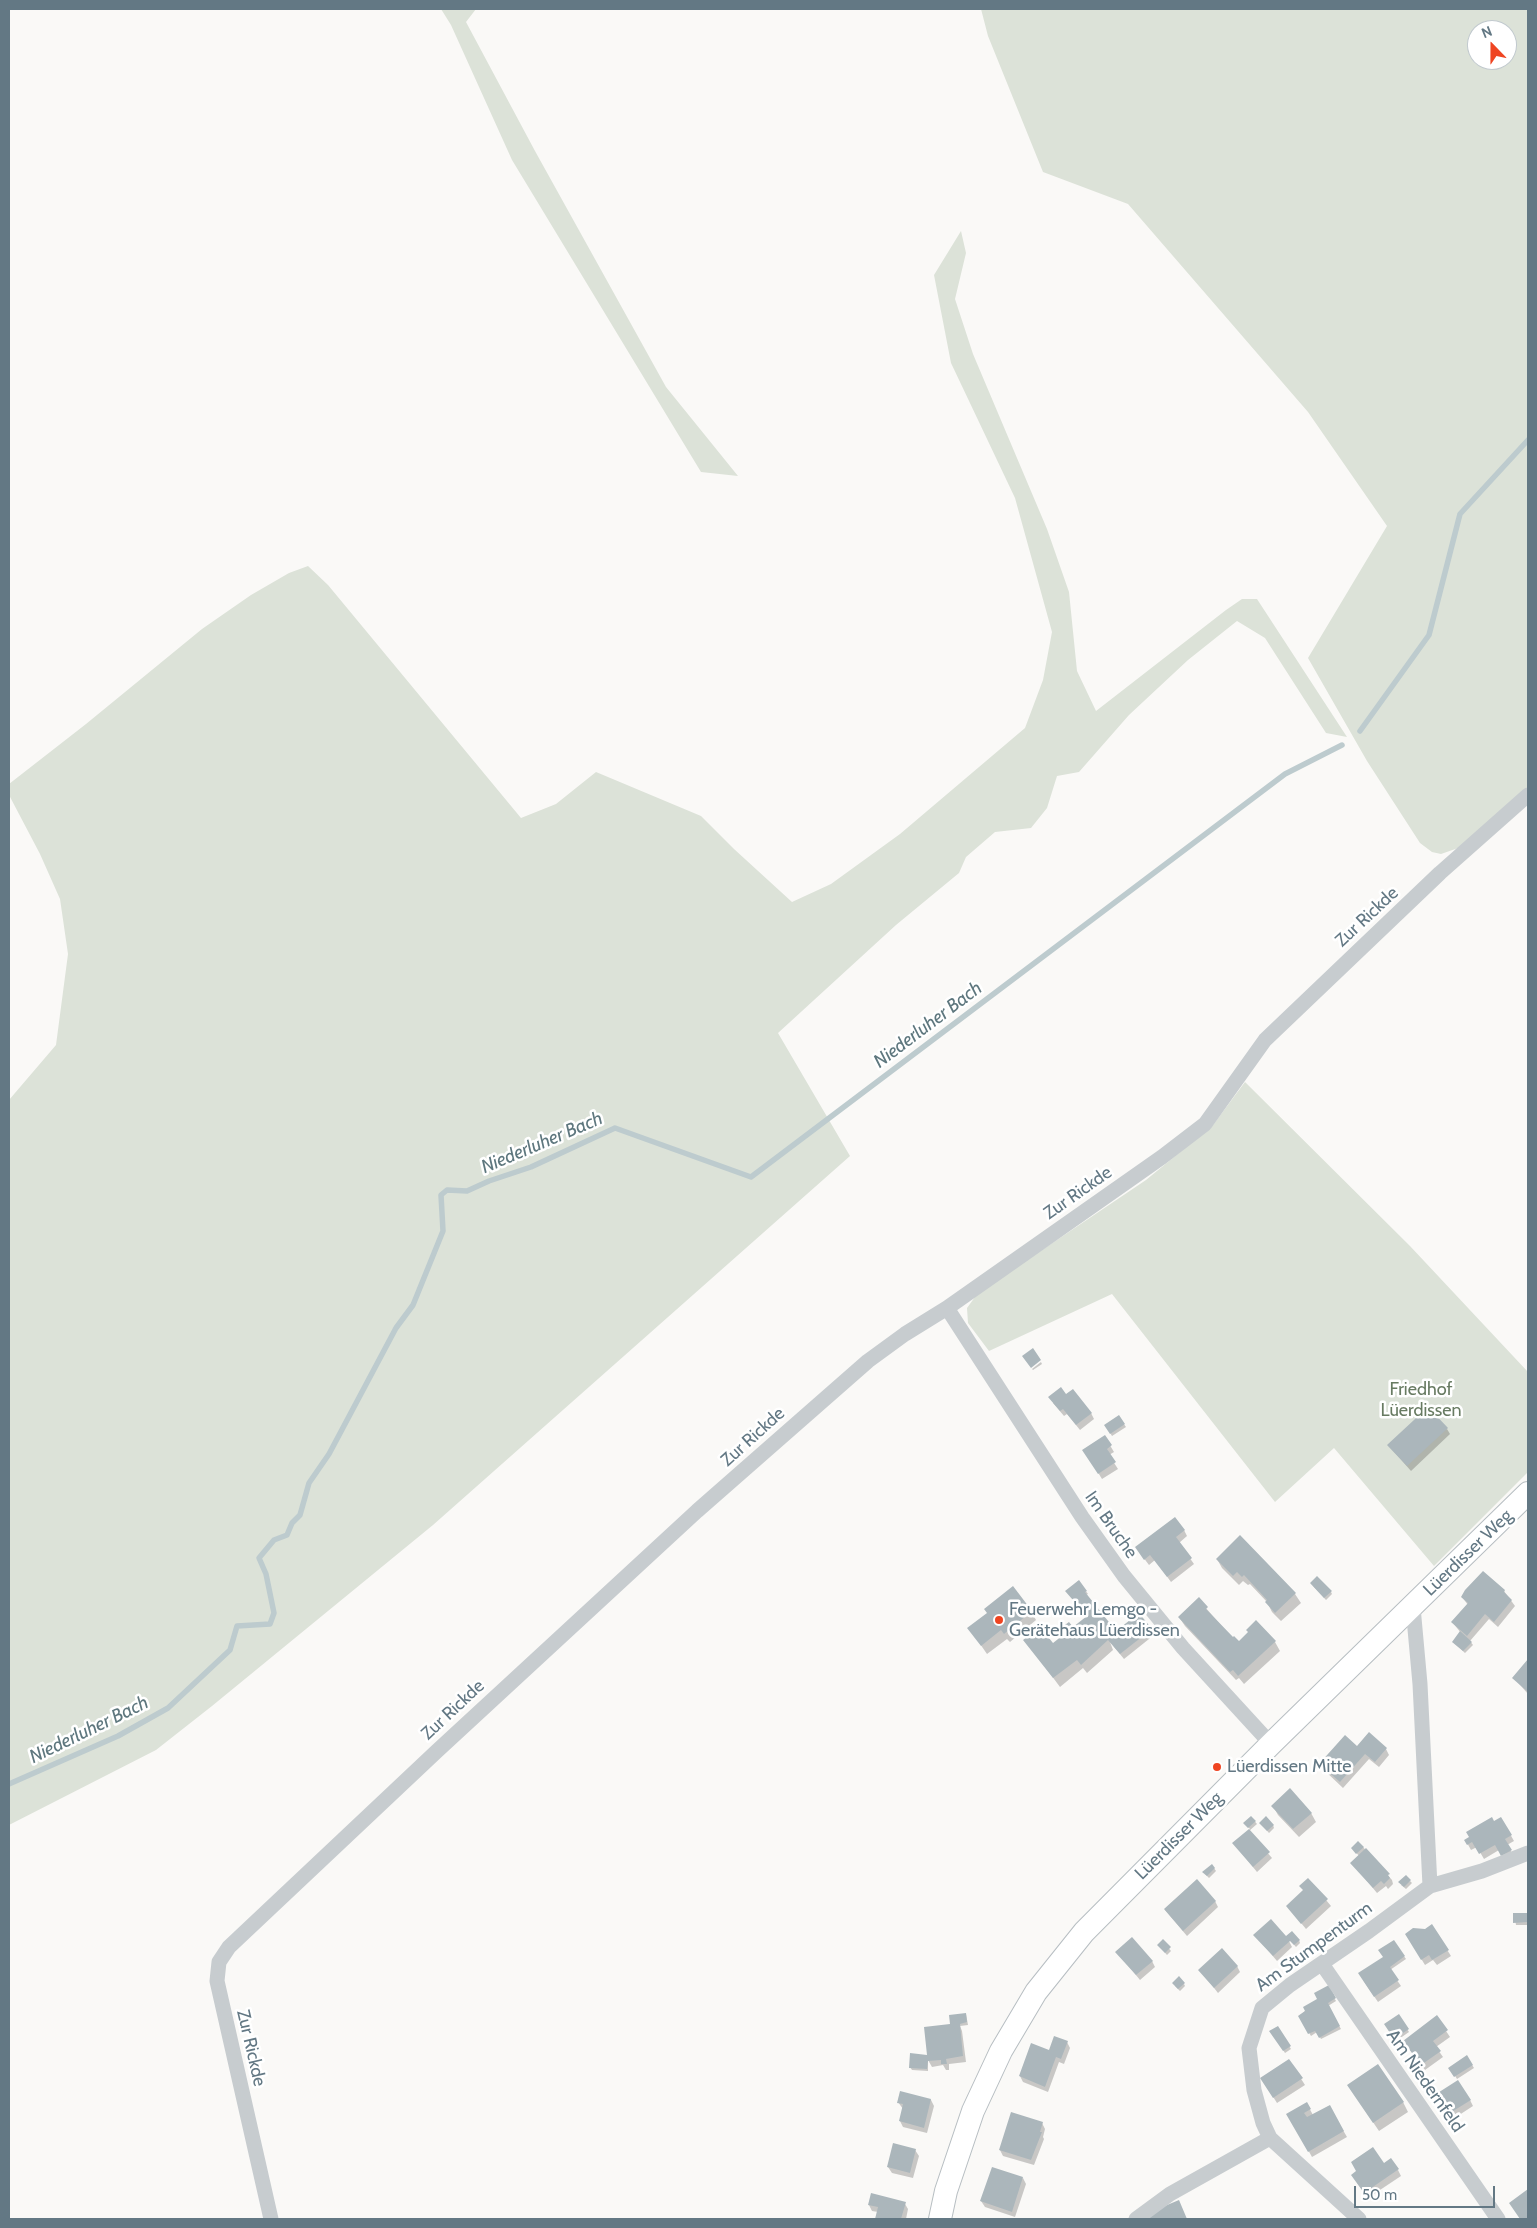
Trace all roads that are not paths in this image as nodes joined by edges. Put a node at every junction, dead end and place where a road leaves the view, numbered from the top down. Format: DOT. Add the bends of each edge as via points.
graph roads {
  1 [pos="1528,795"];
  2 [pos="947,1308"];
  3 [pos="1528,1493"];
  4 [pos="1412,1607"];
  5 [pos="1271,1744"];
  6 [pos="1528,1853"];
  7 [pos="1430,1886"];
  8 [pos="1322,1964"];
  9 [pos="1270,2138"];
  10 [pos="271,2219"];
  11 [pos="940,2219"];
  12 [pos="1136,2219"];
  13 [pos="1359,2219"];
  14 [pos="1498,2219"];
  1 -- 2 [label="street, Zur Rickde" via="1440,872 1265,1040 1204,1124"];
  2 -- 5 [label="street, Im Bruche" via="1082,1517 1124,1576 1183,1648"];
  2 -- 10 [label="street, Zur Rickde" via="868,1361 697,1511 230,1947 220,1962 217,1981"];
  3 -- 4 [label="main road, Lüerdisser Weg"];
  4 -- 5 [label="main road, Lüerdisser Weg"];
  4 -- 7 [label="street" via="1420,1684"];
  5 -- 11 [label="main road, Lüerdisser Weg" via="1084,1932 1036,1992 1001,2051 973,2111"];
  6 -- 7 [label="street, Am Stumpenturm"];
  7 -- 8 [label="street, Am Stumpenturm"];
  8 -- 9 [label="street, Am Stumpenturm" via="1262,2008 1249,2048 1254,2090"];
  8 -- 14 [label="street, Am Niedernfeld"];
  9 -- 12 [label="street" via="1170,2194"];
  9 -- 13 [label="street"];
}
